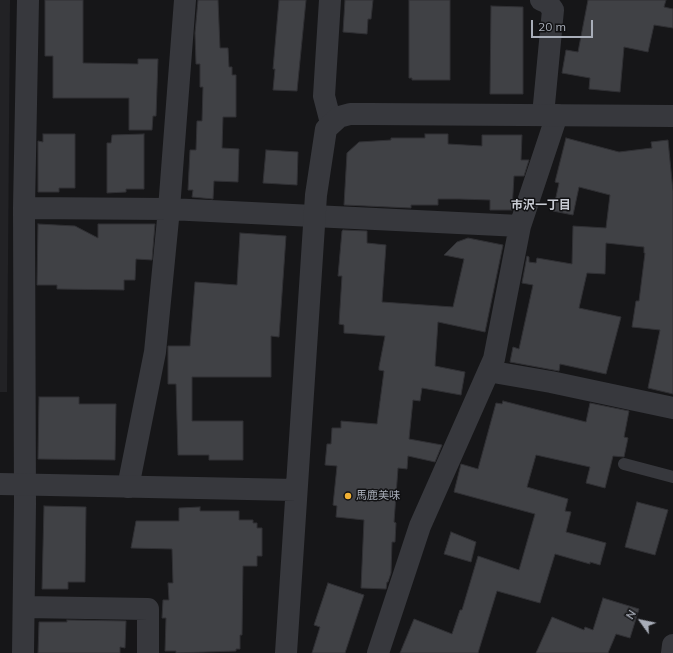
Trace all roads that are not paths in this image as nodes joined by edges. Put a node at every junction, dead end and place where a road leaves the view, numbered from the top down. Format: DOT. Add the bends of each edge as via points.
graph roads {
  1 [pos="28,0"];
  2 [pos="185,0"];
  3 [pos="330,0"];
  4 [pos="541,0"];
  5 [pos="550,115"];
  6 [pos="673,116"];
  7 [pos="332,123"];
  8 [pos="24,208"];
  9 [pos="169,209"];
  10 [pos="315,216"];
  11 [pos="520,226"];
  12 [pos="490,369"];
  13 [pos="673,408"];
  14 [pos="624,464"];
  15 [pos="673,477"];
  16 [pos="0,484"];
  17 [pos="25,485"];
  18 [pos="128,487"];
  19 [pos="296,490"];
  20 [pos="24,607"];
  21 [pos="673,645"];
  22 [pos="23,653"];
  23 [pos="148,653"];
  24 [pos="286,653"];
  25 [pos="378,653"];
  26 [pos="672,653"];
  1 -- 8 [label="street"];
  2 -- 9 [label="street"];
  3 -- 7 [label="street" via="324,96"];
  4 -- 5 [label="street" via="548,3 553,10"];
  5 -- 6 [label="street"];
  5 -- 7 [label="street" via="350,114 338,117"];
  5 -- 11 [label="street"];
  7 -- 10 [label="street" via="326,129 323,139"];
  8 -- 9 [label="street"];
  8 -- 17 [label="street"];
  9 -- 10 [label="street"];
  9 -- 18 [label="street" via="155,352"];
  10 -- 11 [label="street"];
  10 -- 19 [label="street"];
  11 -- 12 [label="street"];
  12 -- 13 [label="street"];
  12 -- 25 [label="street" via="420,526"];
  14 -- 15 [label="lane"];
  16 -- 17 [label="street"];
  17 -- 18 [label="street"];
  17 -- 20 [label="street"];
  18 -- 19 [label="street"];
  19 -- 24 [label="street"];
  20 -- 22 [label="street"];
  20 -- 23 [label="street" via="148,609"];
  21 -- 26 [label="street"];
}
